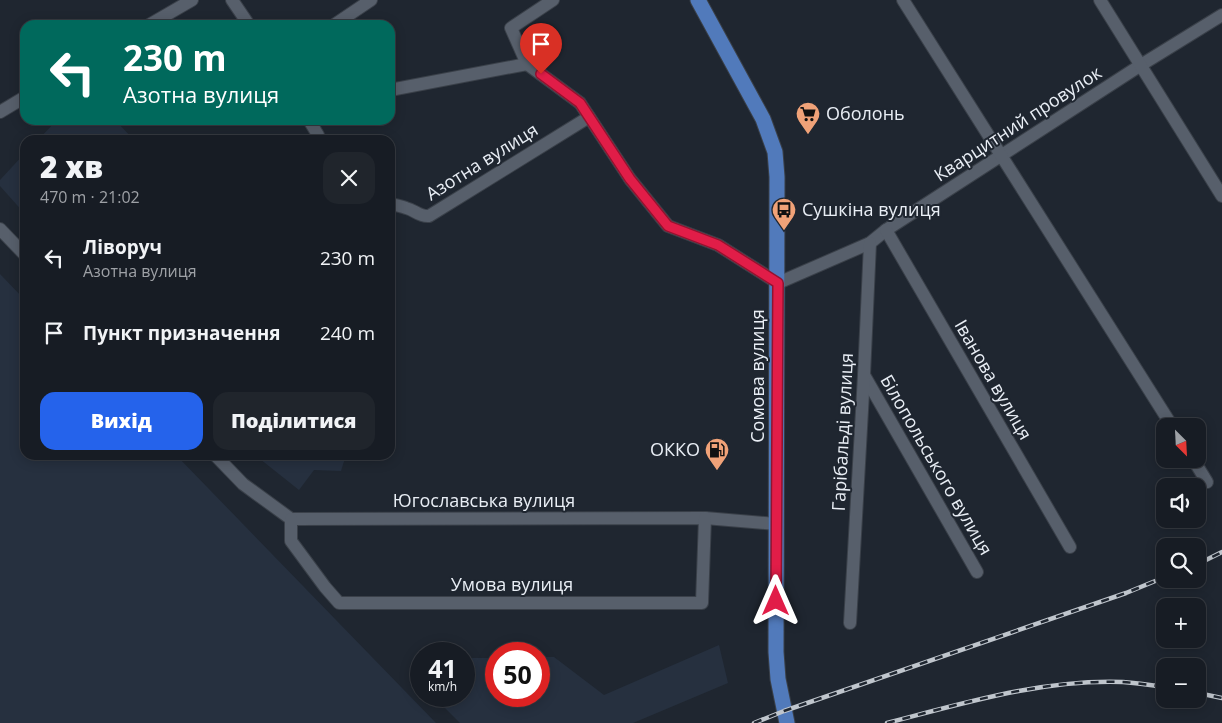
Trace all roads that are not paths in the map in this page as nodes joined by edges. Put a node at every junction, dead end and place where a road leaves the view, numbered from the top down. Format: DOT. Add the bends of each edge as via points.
graph roads {
  1 [pos="192,0"];
  2 [pos="232,0"];
  3 [pos="371,0"];
  4 [pos="553,0"];
  5 [pos="698,0"];
  6 [pos="903,0"];
  7 [pos="1100,0"];
  8 [pos="1222,15"];
  9 [pos="158,20"];
  10 [pos="246,20"];
  11 [pos="341,20"];
  12 [pos="528,64"];
  13 [pos="1141,65"];
  14 [pos="395,89"];
  15 [pos="20,100"];
  16 [pos="0,112"];
  17 [pos="589,117"];
  18 [pos="1001,156"];
  19 [pos="1222,196"];
  20 [pos="395,205"];
  21 [pos="0,229"];
  22 [pos="886,230"];
  23 [pos="870,243"];
  24 [pos="20,250"];
  25 [pos="778,283"];
  26 [pos="864,376"];
  27 [pos="1167,418"];
  28 [pos="220,460"];
  29 [pos="1198,468"];
  30 [pos="1207,482"];
  31 [pos="705,518"];
  32 [pos="291,519"];
  33 [pos="776,524"];
  34 [pos="1070,547"];
  35 [pos="977,572"];
  36 [pos="850,623"];
  37 [pos="787,723"];
  1 -- 9 [label="street"];
  2 -- 10 [label="street"];
  3 -- 11 [label="street"];
  4 -- 12 [label="street" via="511,28"];
  5 -- 25 [label="main road, Сомова вулиця" via="763,119 775,152"];
  6 -- 18 [label="street"];
  7 -- 13 [label="street"];
  8 -- 13 [label="street, Кварцитний провулок"];
  12 -- 14 [label="street"];
  12 -- 17 [label="street" via="580,103"];
  13 -- 18 [label="street, Кварцитний провулок"];
  13 -- 19 [label="street"];
  15 -- 16 [label="street"];
  17 -- 20 [label="street, Азотна вулиця" via="429,216"];
  17 -- 25 [label="street" via="630,179 668,226 718,245"];
  18 -- 22 [label="street, Кварцитний провулок"];
  18 -- 27 [label="street"];
  21 -- 24 [label="street"];
  22 -- 23 [label="street, Кварцитний провулок"];
  22 -- 34 [label="street, Іванова вулиця"];
  23 -- 25 [label="street, Кварцитний провулок"];
  23 -- 26 [label="street, Гарібальді вулиця"];
  25 -- 33 [label="main road, Сомова вулиця"];
  26 -- 35 [label="street, Білопольського вулиця"];
  26 -- 36 [label="street, Гарібальді вулиця"];
  28 -- 32 [label="street" via="243,484"];
  29 -- 30 [label="street"];
  31 -- 32 [label="street, Югославська вулиця"];
  31 -- 32 [label="street, Умова вулиця" via="702,603 339,603 291,542"];
  31 -- 33 [label="street, Югославська вулиця"];
  33 -- 37 [label="main road, Сомова вулиця" via="776,652"];
}
